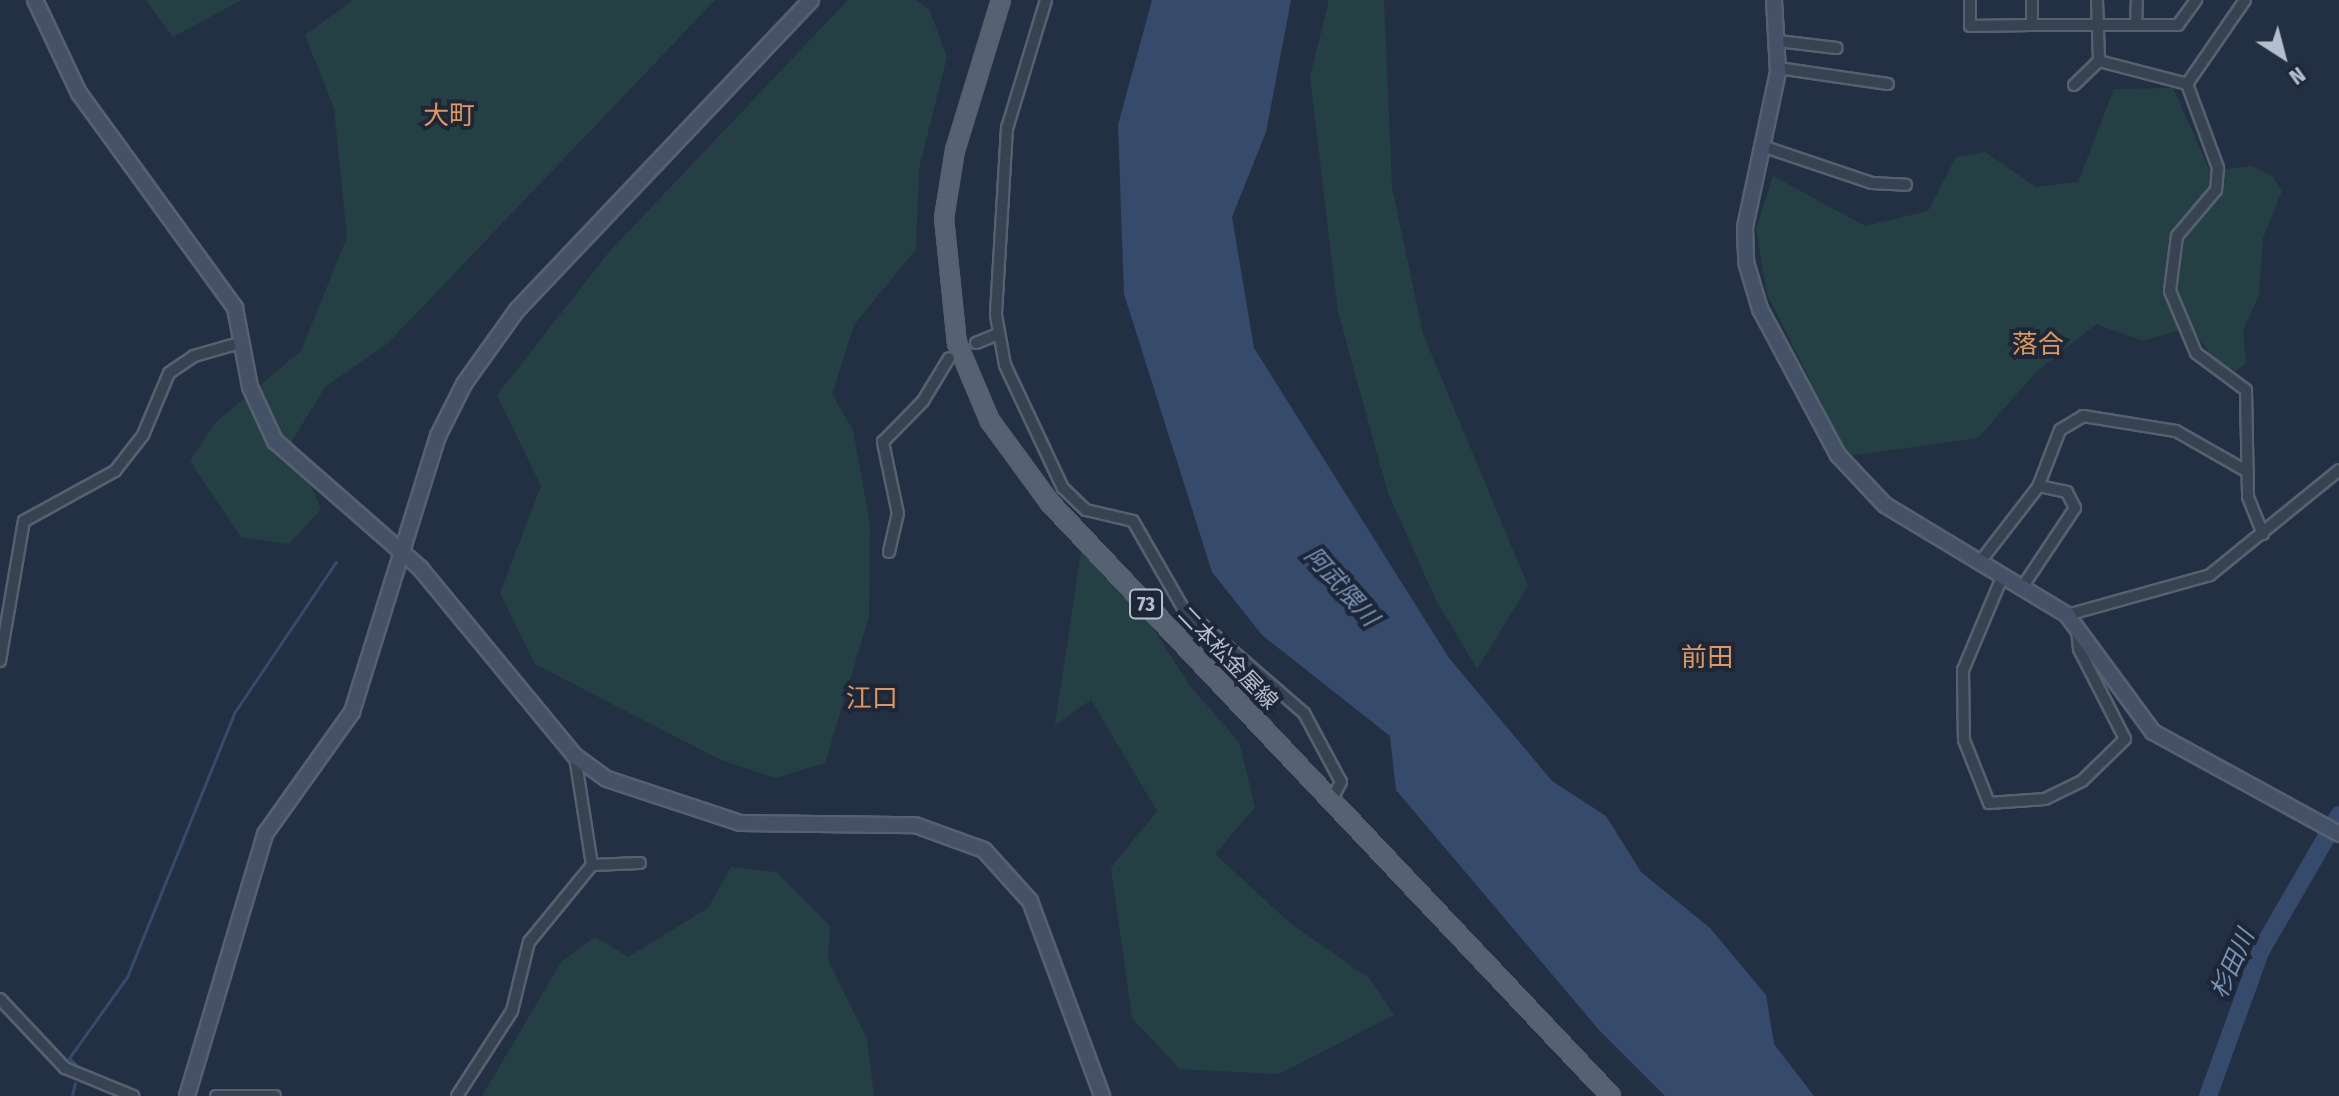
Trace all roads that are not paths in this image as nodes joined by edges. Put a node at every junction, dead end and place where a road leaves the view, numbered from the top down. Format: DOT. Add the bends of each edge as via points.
graph roads {
  1 [pos="35,0"];
  2 [pos="811,0"];
  3 [pos="1001,0"];
  4 [pos="1046,0"];
  5 [pos="1774,0"];
  6 [pos="1970,0"];
  7 [pos="2032,0"];
  8 [pos="2097,0"];
  9 [pos="2137,0"];
  10 [pos="2196,0"];
  11 [pos="2245,0"];
  12 [pos="2032,25"];
  13 [pos="2097,25"];
  14 [pos="2136,25"];
  15 [pos="1778,41"];
  16 [pos="1837,48"];
  17 [pos="2099,61"];
  18 [pos="1778,68"];
  19 [pos="1888,84"];
  20 [pos="2187,84"];
  21 [pos="2074,85"];
  22 [pos="1762,146"];
  23 [pos="1906,185"];
  24 [pos="998,334"];
  25 [pos="243,342"];
  26 [pos="976,343"];
  27 [pos="949,358"];
  28 [pos="2339,470"];
  29 [pos="2248,472"];
  30 [pos="2039,486"];
  31 [pos="2263,534"];
  32 [pos="403,551"];
  33 [pos="889,552"];
  34 [pos="1980,562"];
  35 [pos="2003,575"];
  36 [pos="2023,586"];
  37 [pos="2072,620"];
  38 [pos="0,661"];
  39 [pos="575,756"];
  40 [pos="1333,797"];
  41 [pos="2339,834"];
  42 [pos="640,863"];
  43 [pos="592,865"];
  44 [pos="0,999"];
  45 [pos="133,1096"];
  46 [pos="187,1096"];
  47 [pos="216,1096"];
  48 [pos="275,1096"];
  49 [pos="457,1096"];
  50 [pos="1102,1096"];
  51 [pos="1611,1096"];
  1 -- 25 [label="street" via="79,93 224,288"];
  2 -- 32 [label="street" via="486,348 438,436"];
  3 -- 40 [label="main road, 二本松金屋線 / 73" via="955,150 944,218 962,356 990,421 1050,503"];
  4 -- 24 [label="street" via="1007,128"];
  5 -- 15 [label="street"];
  6 -- 12 [label="street" via="1970,26"];
  7 -- 12 [label="street"];
  8 -- 13 [label="street"];
  9 -- 14 [label="street"];
  10 -- 14 [label="street" via="2178,25"];
  11 -- 20 [label="street"];
  12 -- 13 [label="street"];
  13 -- 14 [label="street"];
  13 -- 17 [label="street"];
  15 -- 16 [label="street"];
  15 -- 18 [label="street"];
  17 -- 20 [label="street"];
  17 -- 21 [label="street"];
  18 -- 19 [label="street"];
  18 -- 22 [label="street"];
  20 -- 29 [label="street" via="2218,168 2216,190 2177,236 2170,291 2196,353 2246,390"];
  22 -- 23 [label="street" via="1872,183"];
  22 -- 34 [label="street" via="1744,245 1760,309 1825,433 1864,489"];
  24 -- 26 [label="street"];
  24 -- 40 [label="street" via="1005,365 1063,488 1096,514 1133,521 1183,608 1304,713 1341,782"];
  25 -- 32 [label="street" via="250,387 275,441"];
  25 -- 38 [label="street" via="194,356 169,373 143,435 115,471 24,521"];
  27 -- 33 [label="street" via="883,442 898,514"];
  28 -- 31 [label="street"];
  29 -- 30 [label="street" via="2176,431 2083,416 2060,430"];
  29 -- 31 [label="street"];
  30 -- 34 [label="street"];
  30 -- 36 [label="street" via="2067,492 2075,508"];
  31 -- 37 [label="street" via="2181,587"];
  32 -- 39 [label="street"];
  32 -- 46 [label="street" via="352,712 265,834"];
  34 -- 35 [label="street"];
  35 -- 36 [label="street"];
  35 -- 37 [label="street" via="1963,670 1964,740 1989,803 2045,799 2082,781 2125,739 2079,649"];
  36 -- 37 [label="street"];
  37 -- 41 [label="street" via="2153,732"];
  39 -- 43 [label="street"];
  39 -- 50 [label="street" via="607,779 740,823 915,825 984,850 1030,901"];
  40 -- 51 [label="main road, 二本松金屋線 / 73"];
  42 -- 43 [label="street"];
  43 -- 49 [label="street" via="529,942 512,1011"];
  44 -- 45 [label="street" via="65,1068"];
  47 -- 48 [label="street"];
}
